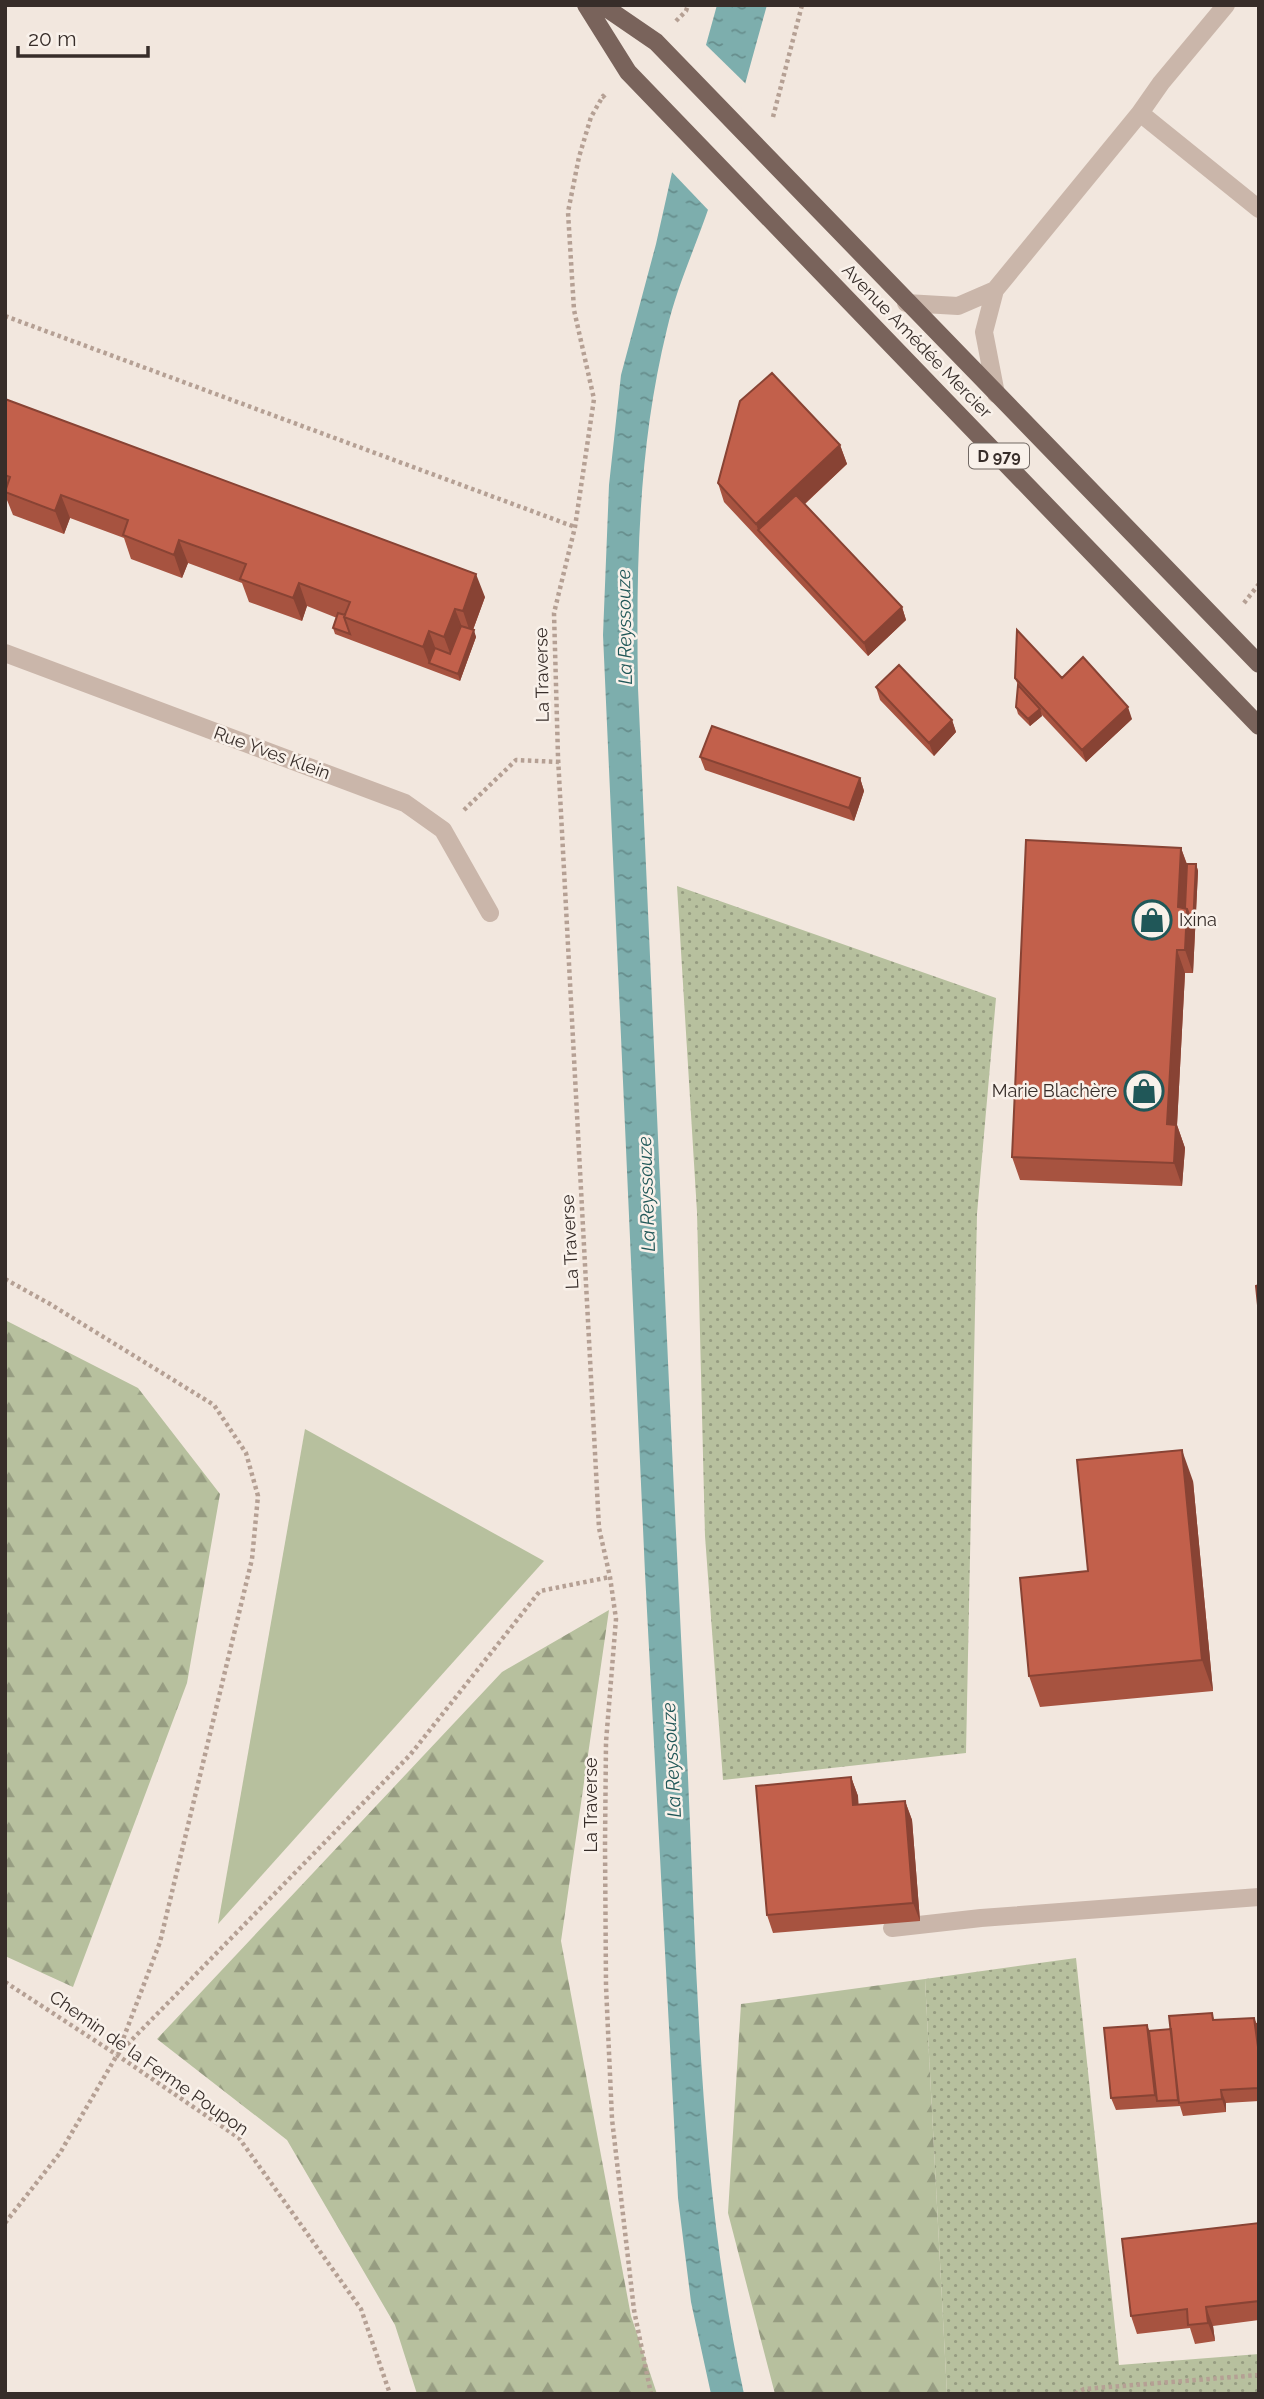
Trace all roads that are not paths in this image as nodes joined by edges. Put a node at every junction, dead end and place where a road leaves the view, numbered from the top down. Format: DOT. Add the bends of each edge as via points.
graph roads {
  1 [pos="586,5"];
  2 [pos="602,5"];
  3 [pos="1226,5"];
  4 [pos="1140,113"];
  5 [pos="1259,209"];
  6 [pos="995,290"];
  7 [pos="906,303"];
  8 [pos="996,394"];
  9 [pos="5,653"];
  10 [pos="1259,664"];
  11 [pos="1259,726"];
  12 [pos="490,913"];
  13 [pos="1259,1897"];
  14 [pos="892,1928"];
  1 -- 11 [label="main road, Avenue Amédée Mercier / D 979" via="628,72"];
  2 -- 7 [label="main road, Avenue Amédée Mercier / D 979" via="656,42"];
  3 -- 4 [label="street"];
  4 -- 5 [label="street"];
  4 -- 6 [label="street"];
  6 -- 7 [label="street" via="958,306"];
  6 -- 8 [label="street" via="984,332"];
  7 -- 8 [label="main road, Avenue Amédée Mercier / D 979"];
  8 -- 10 [label="main road, Avenue Amédée Mercier / D 979"];
  9 -- 12 [label="street, Rue Yves Klein" via="405,803 443,830"];
  13 -- 14 [label="street"];
}
